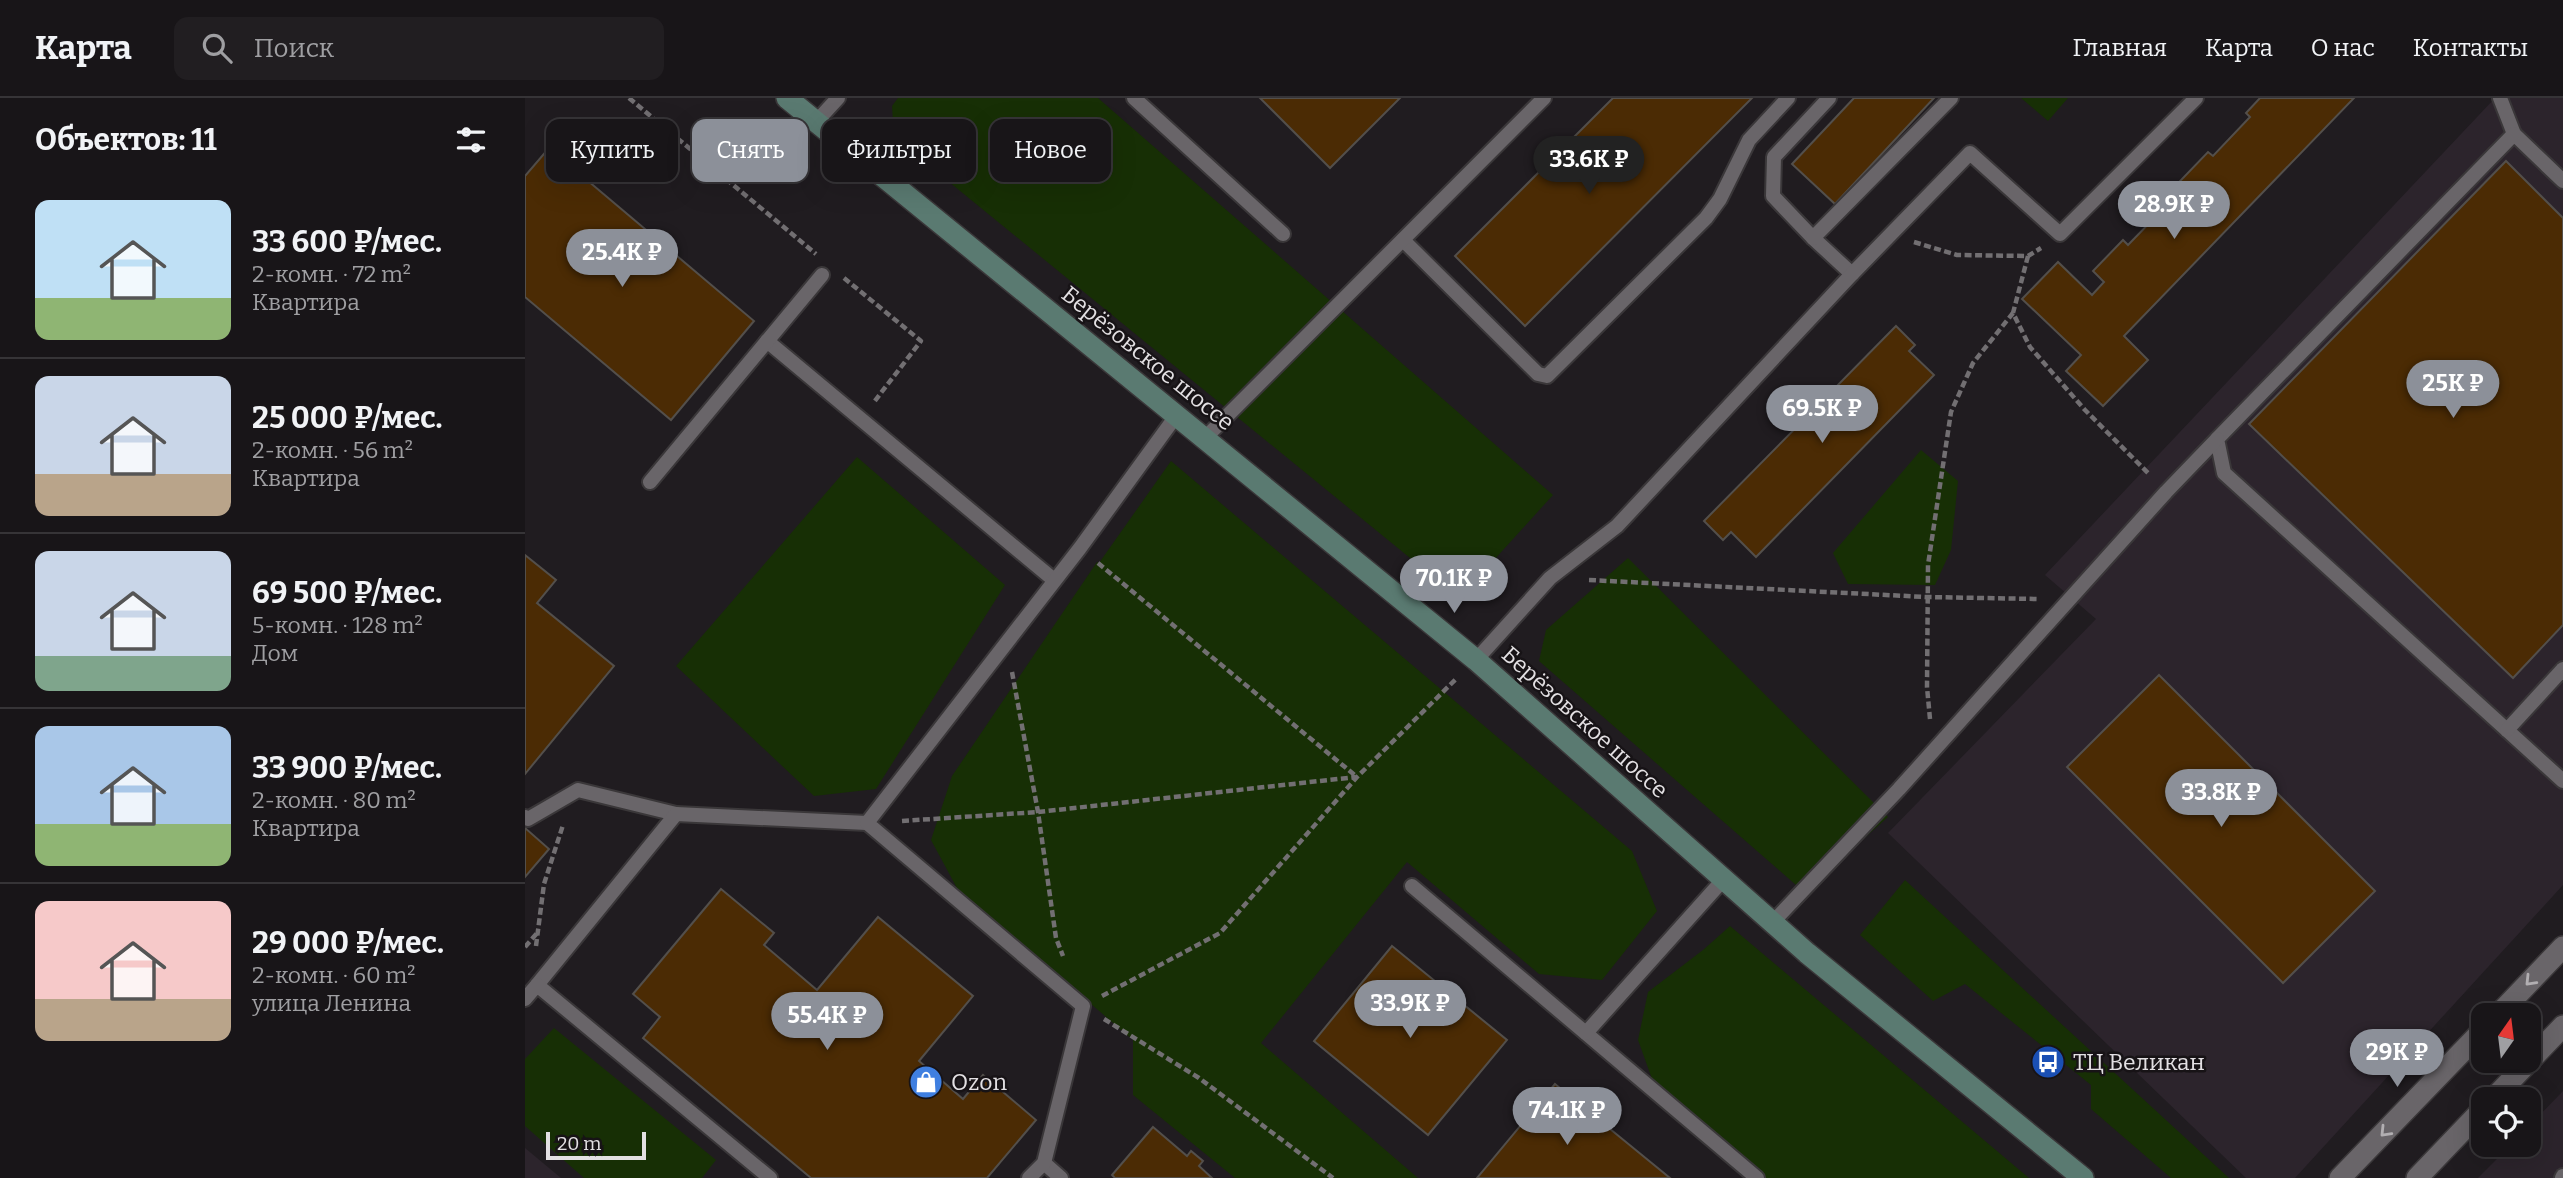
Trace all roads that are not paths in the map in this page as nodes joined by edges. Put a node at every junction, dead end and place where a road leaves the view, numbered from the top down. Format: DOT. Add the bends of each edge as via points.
graph roads {
  1 [pos="787,98"];
  2 [pos="838,98"];
  3 [pos="1133,98"];
  4 [pos="1544,98"];
  5 [pos="1788,98"];
  6 [pos="1829,98"];
  7 [pos="1951,98"];
  8 [pos="2196,98"];
  9 [pos="2500,98"];
  10 [pos="816,122"];
  11 [pos="2514,134"];
  12 [pos="2563,181"];
  13 [pos="1283,233"];
  14 [pos="1813,238"];
  15 [pos="1403,240"];
  16 [pos="824,269"];
  17 [pos="1852,274"];
  18 [pos="767,341"];
  19 [pos="1176,416"];
  20 [pos="1205,438"];
  21 [pos="2217,439"];
  22 [pos="650,482"];
  23 [pos="1054,580"];
  24 [pos="1476,660"];
  25 [pos="2563,669"];
  26 [pos="2507,730"];
  27 [pos="2563,781"];
  28 [pos="676,814"];
  29 [pos="525,817"];
  30 [pos="867,823"];
  31 [pos="1723,880"];
  32 [pos="1412,886"];
  33 [pos="1773,923"];
  34 [pos="2563,947"];
  35 [pos="537,985"];
  36 [pos="525,999"];
  37 [pos="2509,1003"];
  38 [pos="2563,1026"];
  39 [pos="1586,1032"];
  40 [pos="2471,1042"];
  41 [pos="2505,1087"];
  42 [pos="2471,1122"];
  43 [pos="1044,1163"];
  44 [pos="770,1178"];
  45 [pos="1030,1178"];
  46 [pos="1061,1178"];
  47 [pos="1757,1178"];
  48 [pos="2083,1178"];
  49 [pos="2340,1178"];
  50 [pos="2417,1178"];
  1 -- 10 [label="main road, Берёзовское шоссе"];
  2 -- 10 [label="lane"];
  3 -- 13 [label="lane"];
  4 -- 15 [label="lane"];
  5 -- 15 [label="lane" via="1748,140 1706,218 1547,376 1538,374"];
  6 -- 14 [label="lane" via="1774,157 1773,195"];
  7 -- 14 [label="lane"];
  8 -- 17 [label="lane" via="2060,234 1970,153"];
  9 -- 11 [label="lane"];
  10 -- 19 [label="main road, Берёзовское шоссе"];
  11 -- 12 [label="lane"];
  11 -- 21 [label="lane"];
  14 -- 17 [label="lane"];
  15 -- 20 [label="lane"];
  16 -- 18 [label="lane"];
  17 -- 24 [label="lane" via="1617,526 1550,578"];
  18 -- 22 [label="lane"];
  18 -- 23 [label="lane"];
  19 -- 20 [label="main road, Берёзовское шоссе"];
  19 -- 23 [label="lane"];
  20 -- 24 [label="main road, Берёзовское шоссе"];
  21 -- 26 [label="lane" via="2224,473"];
  21 -- 33 [label="lane"];
  23 -- 30 [label="lane"];
  24 -- 31 [label="main road, Берёзовское шоссе"];
  25 -- 26 [label="lane"];
  26 -- 27 [label="lane"];
  28 -- 29 [label="lane" via="578,790"];
  28 -- 30 [label="lane"];
  28 -- 35 [label="lane"];
  30 -- 43 [label="lane" via="1083,1006"];
  31 -- 33 [label="main road, Берёзовское шоссе"];
  31 -- 39 [label="lane"];
  32 -- 39 [label="lane"];
  33 -- 48 [label="main road, Берёзовское шоссе"];
  34 -- 37 [label="street, one-way"];
  35 -- 36 [label="lane"];
  35 -- 44 [label="lane"];
  38 -- 41 [label="street"];
  39 -- 47 [label="lane"];
  40 -- 49 [label="street, one-way"];
  42 -- 50 [label="street"];
  43 -- 45 [label="lane"];
  43 -- 46 [label="lane"];
}
